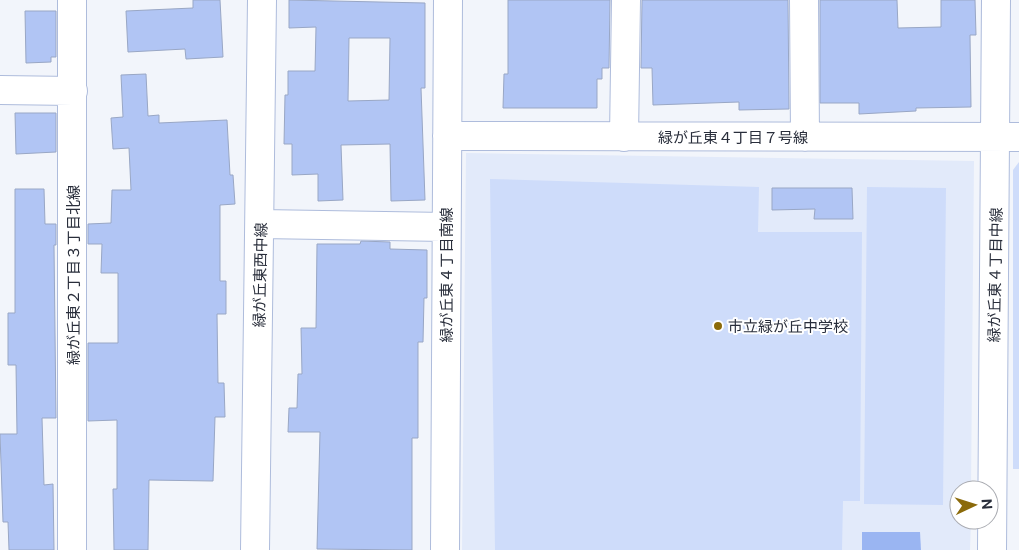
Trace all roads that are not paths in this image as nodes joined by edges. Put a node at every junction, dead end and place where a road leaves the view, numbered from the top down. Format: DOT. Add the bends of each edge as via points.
graph roads {
  1 [pos="72,0"];
  2 [pos="262,0"];
  3 [pos="448,0"];
  4 [pos="626,0"];
  5 [pos="804,0"];
  6 [pos="996,0"];
  7 [pos="0,90"];
  8 [pos="73,91"];
  9 [pos="448,136"];
  10 [pos="624,137"];
  11 [pos="805,137"];
  12 [pos="1008,138"];
  13 [pos="260,224"];
  14 [pos="446,227"];
  15 [pos="72,550"];
  16 [pos="255,550"];
  17 [pos="445,550"];
  18 [pos="992,550"];
  1 -- 8 [label="street, 緑が丘東２丁目３丁目北線"];
  2 -- 13 [label="street, 緑が丘東西中線"];
  3 -- 9 [label="street, 緑が丘東４丁目南線"];
  4 -- 10 [label="street"];
  5 -- 11 [label="street"];
  6 -- 12 [label="street, 緑が丘東４丁目中線"];
  7 -- 8 [label="street"];
  8 -- 15 [label="street, 緑が丘東２丁目３丁目北線"];
  9 -- 10 [label="street, 緑が丘東４丁目７号線"];
  9 -- 14 [label="street, 緑が丘東４丁目南線"];
  10 -- 11 [label="street, 緑が丘東４丁目７号線"];
  11 -- 12 [label="street, 緑が丘東４丁目７号線"];
  12 -- 18 [label="street, 緑が丘東４丁目中線"];
  13 -- 14 [label="street"];
  13 -- 16 [label="street, 緑が丘東西中線"];
  14 -- 17 [label="street, 緑が丘東４丁目南線"];
}
